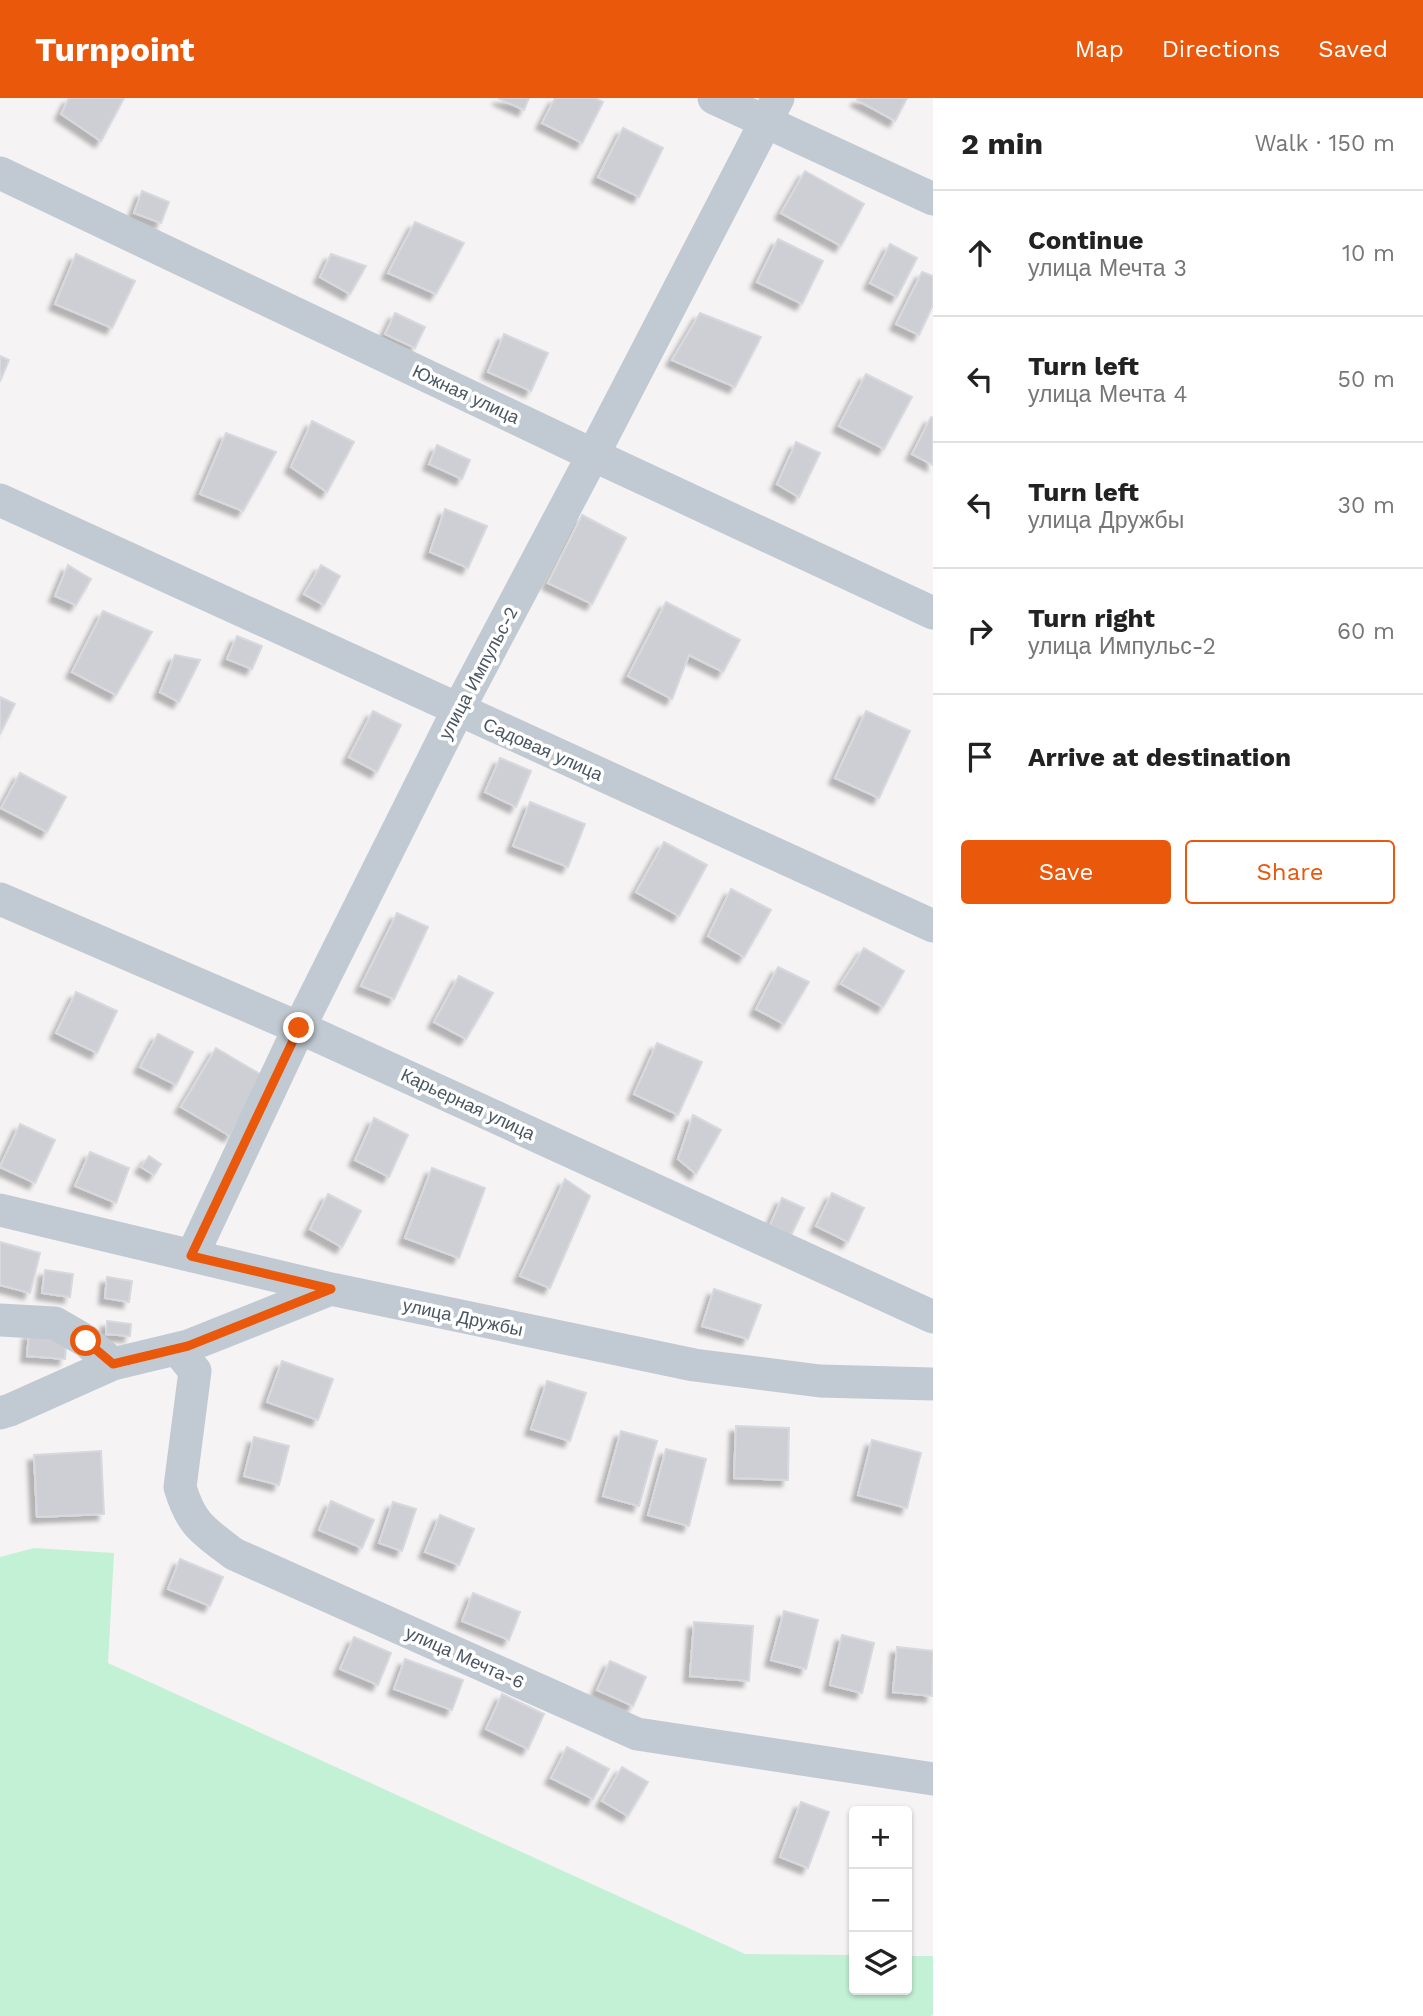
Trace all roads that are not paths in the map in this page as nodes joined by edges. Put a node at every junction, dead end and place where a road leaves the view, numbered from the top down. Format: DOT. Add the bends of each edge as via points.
graph roads {
  1 [pos="714,98"];
  2 [pos="772,110"];
  3 [pos="0,173"];
  4 [pos="933,199"];
  5 [pos="593,455"];
  6 [pos="0,500"];
  7 [pos="933,613"];
  8 [pos="458,710"];
  9 [pos="0,899"];
  10 [pos="933,926"];
  11 [pos="299,1028"];
  12 [pos="0,1210"];
  13 [pos="191,1256"];
  14 [pos="331,1289"];
  15 [pos="933,1317"];
  16 [pos="0,1321"];
  17 [pos="177,1349"];
  18 [pos="113,1364"];
  19 [pos="933,1384"];
  20 [pos="0,1413"];
  21 [pos="933,1779"];
  1 -- 2 [label="street"];
  2 -- 4 [label="street"];
  2 -- 5 [label="street, улица Импульс-2"];
  3 -- 5 [label="street, Южная улица"];
  5 -- 7 [label="street, Южная улица"];
  5 -- 8 [label="street, улица Импульс-2"];
  6 -- 8 [label="street, Садовая улица"];
  8 -- 10 [label="street, Садовая улица"];
  8 -- 11 [label="street, улица Импульс-2"];
  9 -- 11 [label="street, Карьерная улица"];
  11 -- 13 [label="street, улица Импульс-2"];
  11 -- 15 [label="street, Карьерная улица"];
  12 -- 13 [label="street, улица Дружбы"];
  13 -- 14 [label="street, улица Дружбы"];
  14 -- 17 [label="street"];
  14 -- 19 [label="street, улица Дружбы" via="694,1365 820,1381"];
  16 -- 18 [label="street" via="55,1323"];
  17 -- 18 [label="street"];
  17 -- 21 [label="street, улица Мечта-6" via="195,1371 180,1487 200,1528 234,1554 637,1734"];
  18 -- 20 [label="street"];
}
